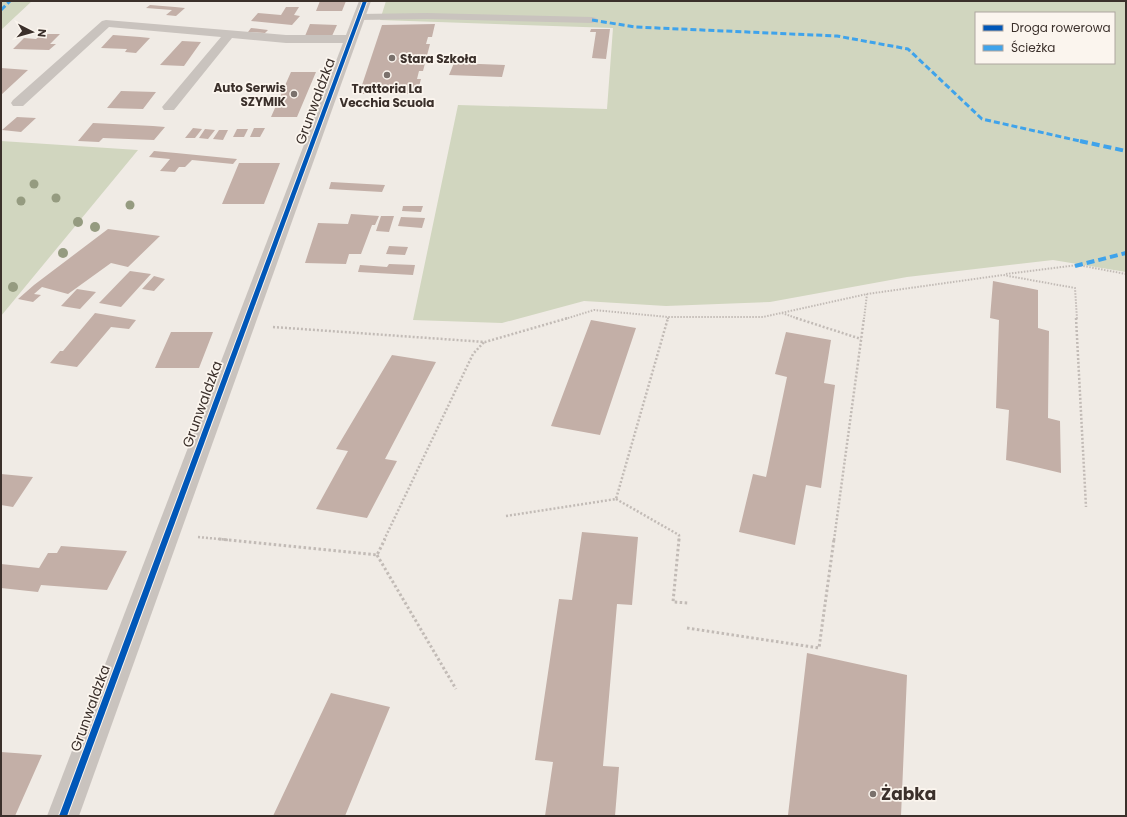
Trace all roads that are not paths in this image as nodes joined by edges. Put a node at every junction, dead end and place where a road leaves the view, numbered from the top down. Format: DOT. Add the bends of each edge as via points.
graph roads {
  1 [pos="362,9"];
  2 [pos="592,20"];
  3 [pos="229,34"];
  4 [pos="350,39"];
  5 [pos="18,103"];
  6 [pos="169,107"];
  7 [pos="63,816"];
  1 -- 2 [label="lane" via="427,16"];
  1 -- 4 [label="street, Grunwaldzka"];
  3 -- 4 [label="lane" via="286,40"];
  3 -- 5 [label="lane" via="106,23"];
  3 -- 6 [label="lane"];
  4 -- 7 [label="street, Grunwaldzka"];
}
